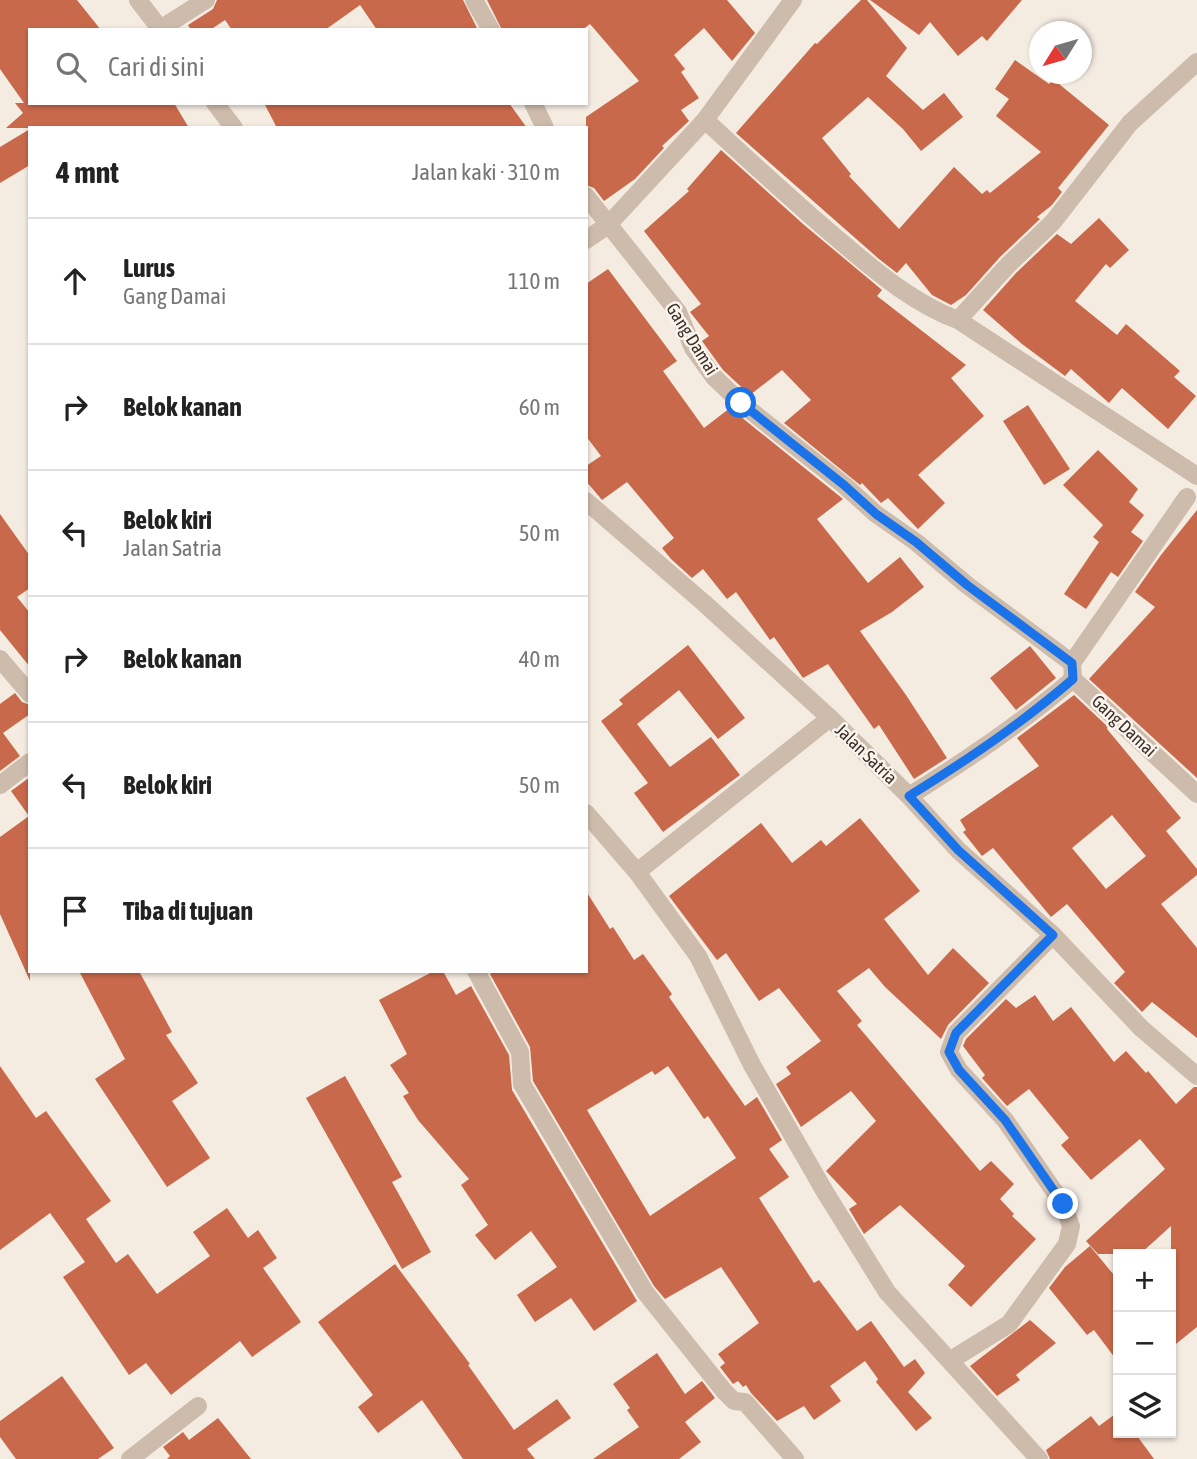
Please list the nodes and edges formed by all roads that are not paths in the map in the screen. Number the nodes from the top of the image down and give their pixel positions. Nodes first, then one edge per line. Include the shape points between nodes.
1 (138, 0) edge
2 (206, 0) edge
3 (474, 0) edge
4 (793, 0) edge
5 (159, 28) edge
6 (162, 28) edge
7 (490, 28) edge
8 (1197, 62) edge
9 (217, 105) edge
10 (534, 105) edge
11 (705, 120) junction
12 (232, 126) edge
13 (544, 126) edge
14 (588, 200) edge
15 (608, 225) junction
16 (588, 239) edge
17 (958, 320) junction
18 (1197, 476) edge
19 (1187, 497) dead end
20 (588, 503) edge
21 (0, 659) edge
22 (1072, 671) junction
23 (28, 692) edge
24 (830, 718) junction
25 (28, 764) edge
26 (0, 785) edge
27 (1197, 794) edge
28 (909, 796) junction
29 (588, 815) edge
30 (637, 872) junction
31 (1053, 935) junction
32 (477, 973) edge
33 (1197, 1076) edge
34 (951, 1360) junction
35 (198, 1406) dead end
36 (130, 1459) edge
37 (795, 1459) edge
38 (1039, 1459) edge

1 - 5 street
2 - 6 street
3 - 7 street
4 - 11 street
8 - 17 street via 1130,123 1052,222
9 - 12 street
10 - 13 street
11 - 15 street
11 - 17 street via 879,274 939,313
14 - 15 street, Gang Damai
15 - 16 street
15 - 22 street, Gang Damai via 678,312 693,348 714,377 741,403
17 - 18 street
19 - 22 street
20 - 24 street, Jalan Satria
21 - 23 street
22 - 27 street, Gang Damai
22 - 28 street via 1048,701 979,753
24 - 28 street, Jalan Satria
24 - 30 street
25 - 26 street
28 - 31 street, Jalan Satria via 958,850
29 - 30 street
30 - 34 street via 698,956 759,1077 887,1292
31 - 33 street, Jalan Satria via 1141,1028
31 - 34 street via 956,1033 949,1052 959,1070 1005,1120 1063,1204 1071,1226 1067,1244 1009,1324
32 - 37 street via 520,1052 522,1084 645,1292 724,1391 734,1401 744,1402
34 - 38 street
35 - 36 street

